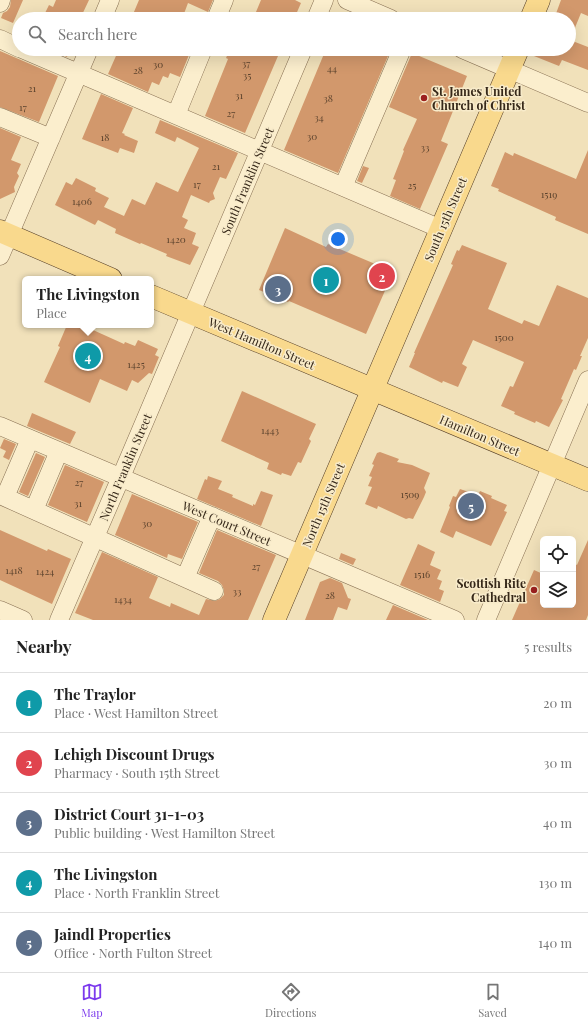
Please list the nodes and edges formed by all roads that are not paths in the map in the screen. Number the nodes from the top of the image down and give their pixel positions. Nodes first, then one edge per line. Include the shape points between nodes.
1 (1, 0) edge
2 (110, 0) edge
3 (224, 0) edge
4 (324, 0) edge
5 (347, 0) edge
6 (539, 0) edge
7 (0, 3) edge
8 (105, 12) edge
9 (219, 12) edge
10 (319, 12) edge
11 (375, 12) edge
12 (534, 12) edge
13 (0, 40) edge
14 (12, 45) edge
15 (38, 56) edge
16 (86, 56) edge
17 (200, 56) edge
18 (300, 56) edge
19 (399, 56) edge
20 (478, 56) edge
21 (515, 56) edge
22 (509, 69) junction
23 (78, 73) junction
24 (588, 103) edge
25 (176, 115) junction
26 (0, 117) edge
27 (51, 138) junction
28 (260, 151) junction
29 (344, 187) junction
30 (441, 229) junction
31 (4, 233) edge
32 (0, 256) edge
33 (104, 276) edge
34 (154, 297) edge
35 (190, 313) junction
36 (588, 380) edge
37 (372, 390) junction
38 (0, 426) edge
39 (30, 439) junction
40 (59, 451) junction
41 (552, 464) junction
42 (121, 477) junction
43 (588, 480) edge
44 (2, 496) edge
45 (34, 510) junction
46 (212, 516) junction
47 (94, 537) junction
48 (302, 555) junction
49 (185, 578) junction
50 (214, 591) dead end
51 (0, 610) edge
52 (23, 620) edge
53 (59, 620) edge
54 (274, 620) edge
55 (455, 620) edge
56 (486, 620) edge

1 - 7 street
2 - 8 street
3 - 9 street
4 - 10 street
5 - 11 street
6 - 12 main road
13 - 14 street
15 - 23 street
16 - 23 street
17 - 25 street
18 - 28 street, South Franklin Street
19 - 29 street
20 - 22 street
21 - 22 main road, South 15th Street
22 - 24 street
22 - 30 main road, South 15th Street
23 - 25 street
23 - 27 street
25 - 28 street
26 - 27 street
27 - 31 street
28 - 29 street
28 - 35 street, South Franklin Street
29 - 30 street
30 - 37 main road, South 15th Street
31 - 32 street
31 - 33 main road
34 - 35 main road, West Hamilton Street
35 - 37 main road, West Hamilton Street
35 - 42 street, North Franklin Street
36 - 41 street
37 - 41 main road, Hamilton Street
37 - 48 main road, North 15th Street
38 - 39 street, West Court Street
39 - 40 street, West Court Street
39 - 44 street
40 - 42 street, West Court Street
40 - 45 street
41 - 43 main road, Hamilton Street
41 - 56 street
42 - 46 street, West Court Street
42 - 47 street, North Franklin Street
44 - 45 street
45 - 47 street
46 - 48 street, West Court Street
46 - 49 street
47 - 49 street
47 - 53 street, North Franklin Street
48 - 54 main road, North 15th Street
48 - 55 street, West Court Street
49 - 50 street
51 - 52 street

